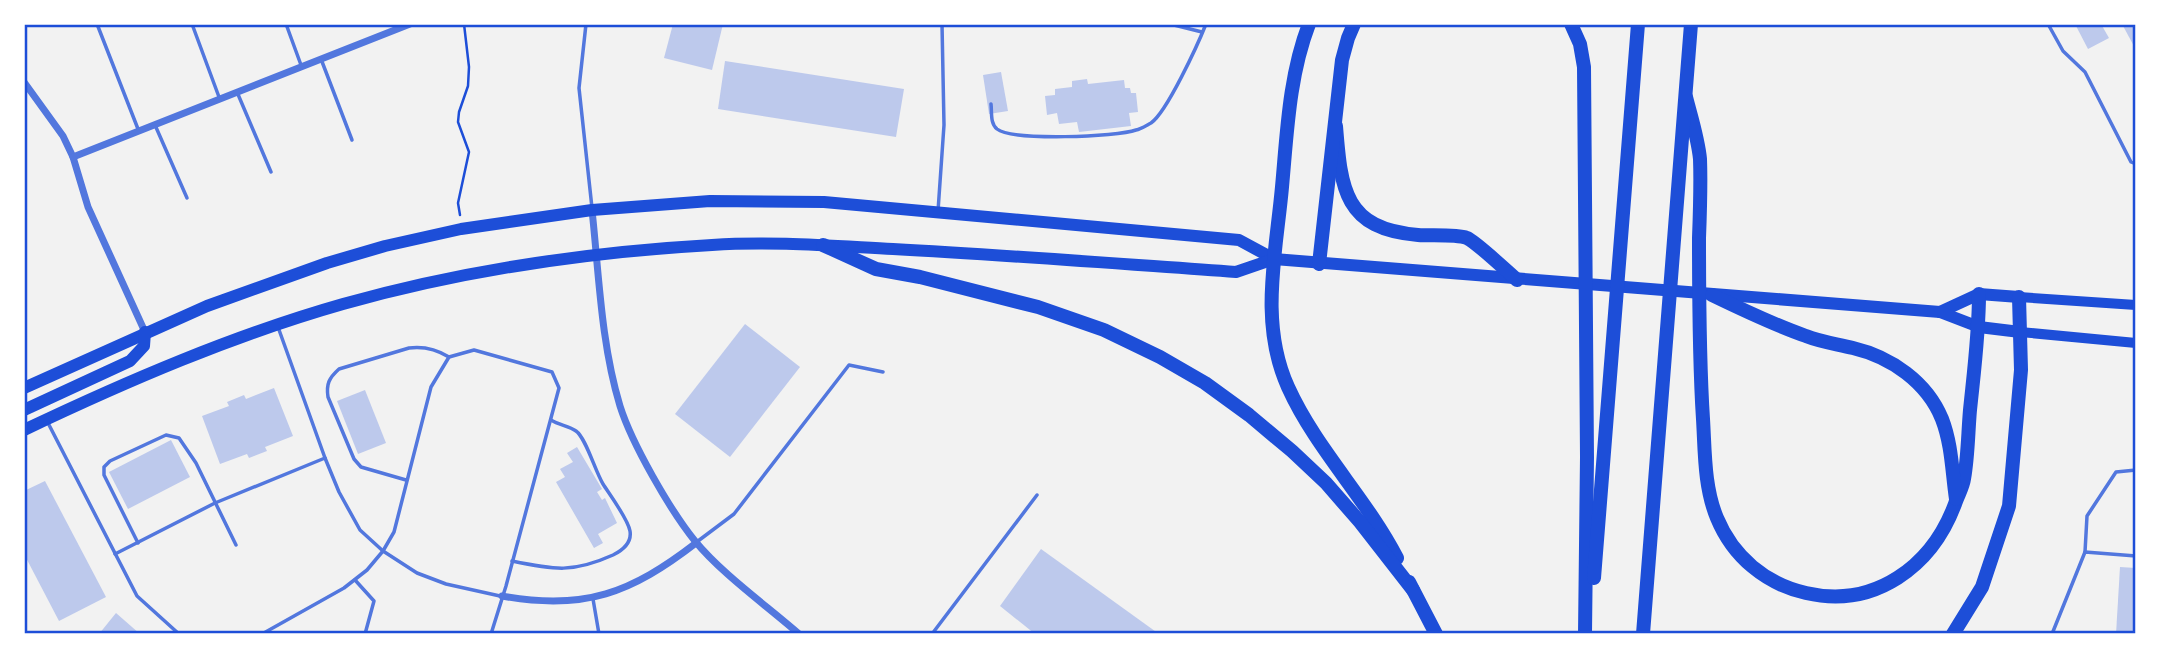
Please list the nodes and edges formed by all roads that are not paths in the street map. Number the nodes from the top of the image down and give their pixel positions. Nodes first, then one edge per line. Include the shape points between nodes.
1 (97, 24) edge
2 (192, 24) edge
3 (286, 24) edge
4 (410, 24) edge
5 (586, 24) edge
6 (942, 24) edge
7 (1170, 24) edge
8 (1206, 24) edge
9 (1308, 24) edge
10 (1354, 24) edge
11 (1571, 24) edge
12 (1638, 24) edge
13 (1691, 24) edge
14 (2048, 24) edge
15 (400, 26) edge
16 (1203, 33) junction
17 (321, 59) junction
18 (302, 67) junction
19 (24, 82) edge
20 (237, 92) junction
21 (1686, 97) junction
22 (220, 99) junction
23 (991, 104) dead end
24 (155, 125) junction
25 (1336, 127) junction
26 (139, 131) junction
27 (352, 140) dead end
28 (73, 158) junction
29 (2136, 164) edge
30 (271, 172) dead end
31 (187, 198) dead end
32 (592, 210) junction
33 (937, 213) junction
34 (823, 245) junction
35 (597, 255) junction
36 (1273, 259) junction
37 (1319, 264) junction
38 (1517, 280) junction
39 (1979, 294) junction
40 (1712, 295) junction
41 (2020, 297) junction
42 (2136, 305) edge
43 (1940, 312) junction
44 (277, 325) junction
45 (1979, 327) junction
46 (145, 332) junction
47 (2020, 332) junction
48 (2136, 343) edge
49 (449, 357) junction
50 (883, 372) dead end
51 (24, 388) edge
52 (24, 410) edge
53 (46, 419) junction
54 (550, 419) junction
55 (24, 430) edge
56 (325, 458) junction
57 (2136, 470) edge
58 (406, 480) junction
59 (1037, 495) dead end
60 (1956, 500) junction
61 (215, 503) junction
62 (138, 542) junction
63 (696, 543) junction
64 (236, 545) dead end
65 (383, 551) junction
66 (2085, 552) junction
67 (116, 554) junction
68 (2136, 556) edge
69 (512, 561) junction
70 (355, 580) junction
71 (1413, 590) junction
72 (502, 596) junction
73 (593, 599) junction
74 (179, 634) edge
75 (262, 634) edge
76 (365, 634) edge
77 (491, 634) edge
78 (599, 634) edge
79 (799, 634) edge
80 (932, 634) edge
81 (1436, 634) edge
82 (1587, 634) edge
83 (1643, 634) edge
84 (1952, 634) edge
85 (2052, 634) edge

1 - 26 lane
2 - 22 lane
3 - 18 lane
4 - 15 street
5 - 32 lane via 579,88
6 - 33 lane via 944,125
7 - 16 lane
8 - 16 lane
9 - 36 highway via 1292,85
10 - 25 highway via 1342,60
11 - 82 highway via 1580,44 1585,77
12 - 82 highway
13 - 21 highway
14 - 29 lane via 2063,51 2085,72
15 - 17 street
16 - 23 lane via 1165,107 1136,131 1055,138 1005,134 995,128
17 - 18 street
17 - 27 lane
18 - 20 street
19 - 28 street via 63,136
20 - 22 street
20 - 30 lane
21 - 60 highway via 1700,157 1699,363 1707,476 1724,533 1744,560 1773,581 1810,594 1848,595 1884,585 1915,566 1940,537
21 - 83 highway
22 - 24 street
24 - 26 street
24 - 31 lane
25 - 37 highway
25 - 38 highway via 1344,190 1371,224 1414,235 1467,239
26 - 28 street
28 - 46 street via 88,207
32 - 33 main road via 737,201 824,202
32 - 35 street
32 - 46 main road via 461,229 385,246 218,302
33 - 36 main road via 1239,240
34 - 35 main road via 715,245
34 - 36 main road via 1236,272
34 - 71 highway via 876,269 1038,307 1104,330 1160,357 1216,391 1292,451 1352,513
35 - 44 main road via 472,273 342,304
35 - 63 street via 608,351 621,407 643,457
36 - 37 main road
36 - 71 highway via 1273,339 1289,389
37 - 38 main road
38 - 40 main road
39 - 41 main road
39 - 43 main road
39 - 45 highway
40 - 43 main road
40 - 60 highway via 1775,325 1875,355 1920,385 1941,417 1948,438
41 - 42 main road
41 - 47 highway
43 - 45 main road
44 - 53 main road
44 - 56 lane
45 - 47 main road
45 - 60 highway via 1964,481
46 - 51 main road
46 - 52 main road via 144,346 130,361
47 - 48 main road
47 - 84 highway via 2021,370 2008,506 1982,587
49 - 54 lane via 474,351 552,372 559,388
49 - 58 lane via 431,387
49 - 58 lane via 437,350 409,348 339,369 326,386 354,459 361,467
50 - 63 lane via 849,365 734,514
53 - 55 main road
53 - 67 lane
54 - 69 lane
54 - 69 lane via 576,431 582,439 596,473 630,529 629,541 622,551 586,567 562,569
56 - 61 lane
56 - 65 lane via 360,530
57 - 66 lane via 2116,472 2087,516
58 - 65 lane via 394,532
59 - 80 lane
61 - 62 lane
61 - 62 lane via 196,463 173,435 110,461 104,475
61 - 64 lane
62 - 67 lane
63 - 73 street via 660,571
63 - 79 street
65 - 70 lane
65 - 72 lane via 417,573 446,584
66 - 68 lane
66 - 85 lane
67 - 74 lane via 137,596
69 - 72 lane
70 - 75 lane
70 - 76 lane via 374,601
71 - 81 highway
72 - 73 street via 552,602
72 - 77 lane
73 - 78 lane

